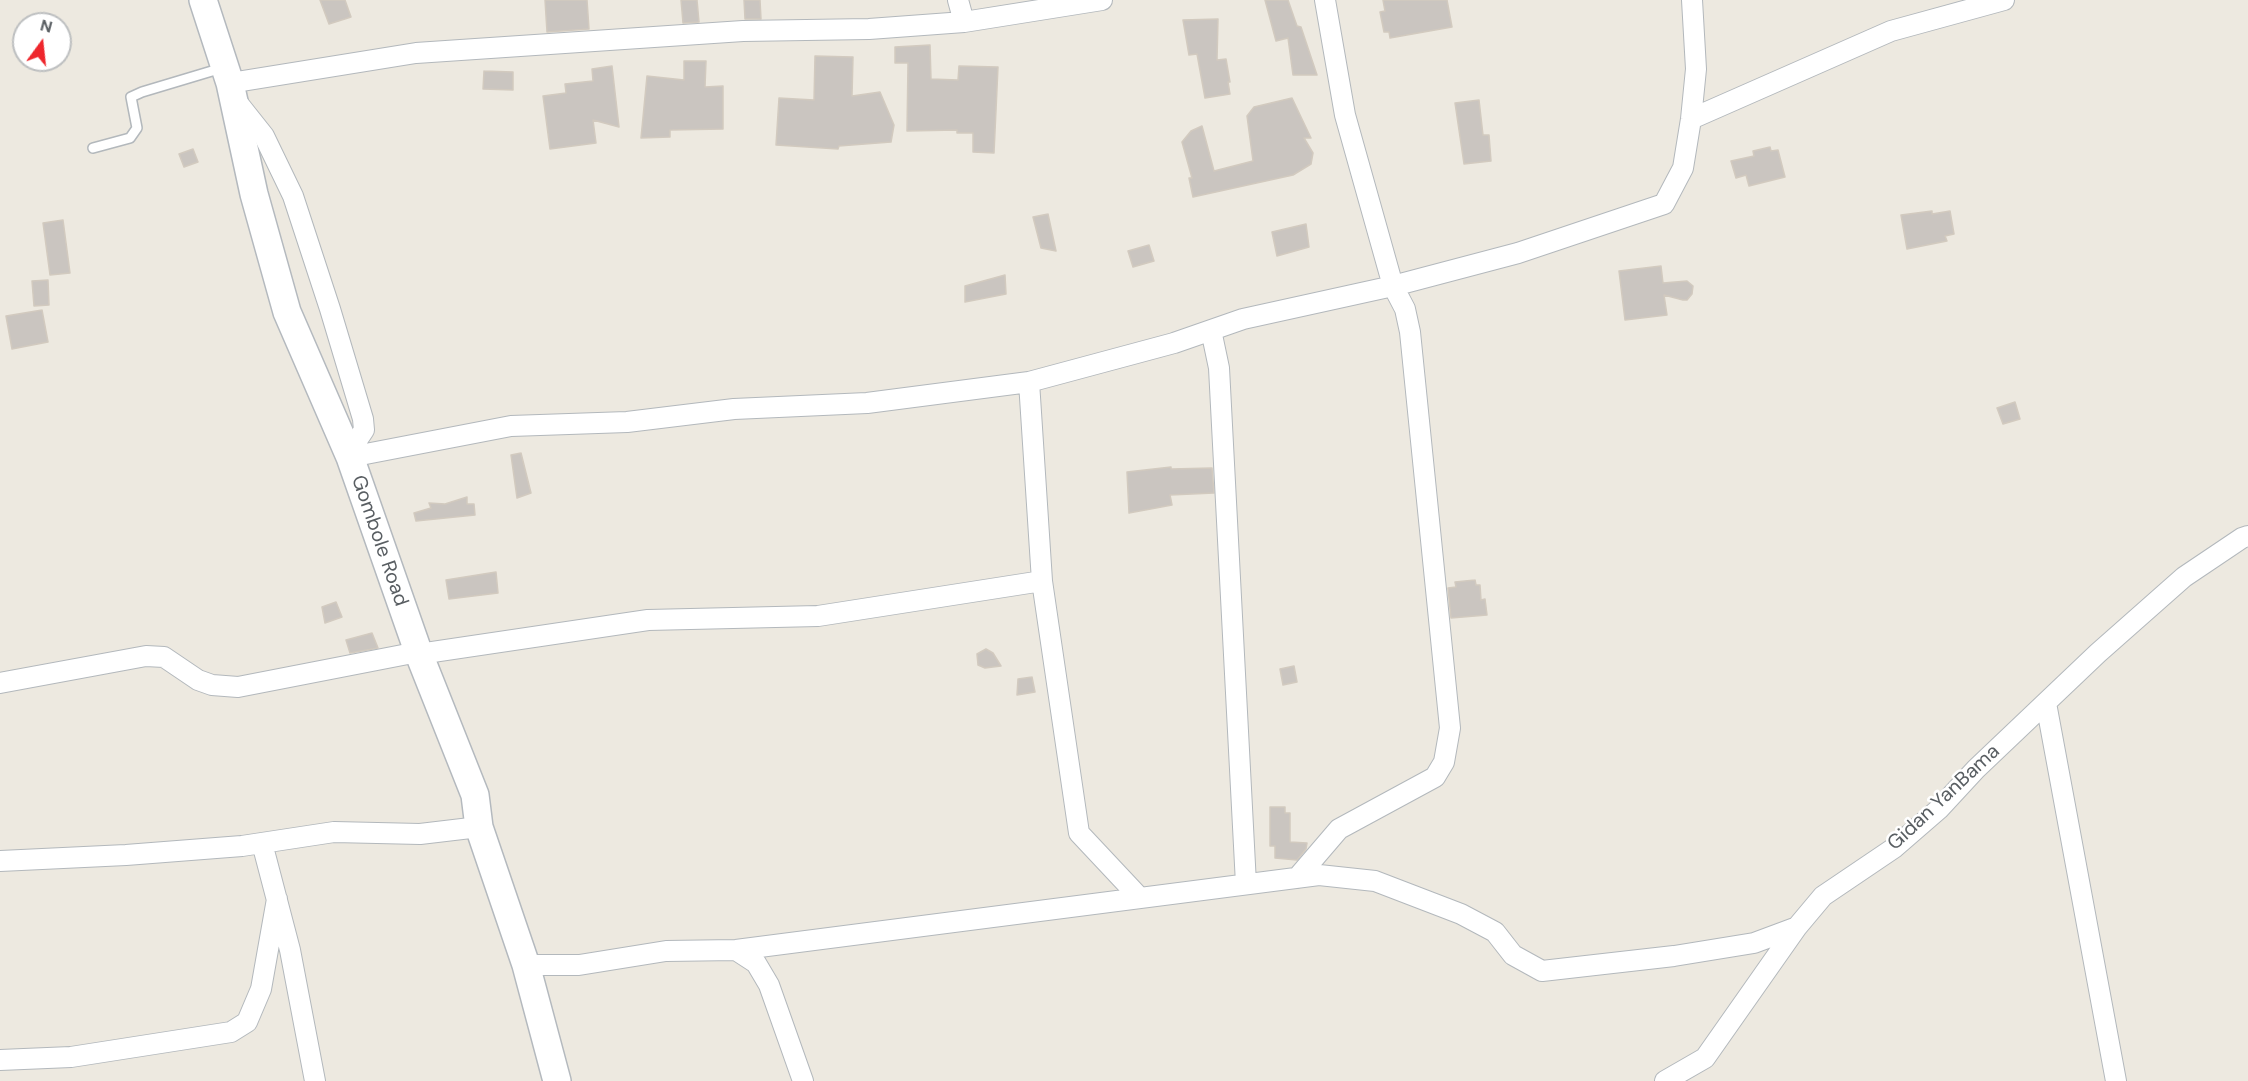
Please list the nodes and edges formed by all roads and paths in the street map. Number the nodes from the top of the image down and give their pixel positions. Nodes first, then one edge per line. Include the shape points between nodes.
1 (203, 0) edge
2 (958, 0) edge
3 (1102, 0) edge
4 (1325, 0) edge
5 (1692, 0) edge
6 (2004, 0) edge
7 (964, 22) junction
8 (229, 82) junction
9 (1691, 119) junction
10 (93, 148) dead end
11 (1392, 286) junction
12 (1211, 330) junction
13 (1029, 382) junction
14 (349, 455) junction
15 (2248, 536) edge
16 (1042, 581) junction
17 (418, 653) junction
18 (0, 683) edge
19 (2046, 703) junction
20 (479, 827) junction
21 (262, 843) junction
22 (0, 861) edge
23 (1297, 878) junction
24 (1246, 885) junction
25 (1140, 898) junction
26 (277, 899) junction
27 (1797, 927) junction
28 (736, 950) junction
29 (526, 965) junction
30 (0, 1060) edge
31 (315, 1081) edge
32 (557, 1081) edge
33 (803, 1081) edge
34 (1665, 1081) edge
35 (2116, 1081) edge

1 - 8 street, Gombole Road
2 - 7 street
3 - 7 street
4 - 11 street via 1345,115
5 - 9 street via 1696,69
6 - 9 street via 1891,31
7 - 8 street via 869,29 743,31 416,53
8 - 10 lane via 142,92 131,97 137,128 130,138
8 - 14 street, Gombole Road via 254,194 287,312
8 - 14 street via 264,136 293,196 308,241 363,418 364,429
9 - 11 street via 1683,168 1665,204 1518,253
11 - 12 street via 1243,319
11 - 23 street via 1405,309 1410,332 1450,728 1444,762 1435,777 1339,829
12 - 13 street
12 - 24 street via 1219,368
13 - 14 street via 867,403 734,409 627,422 511,426
13 - 16 street
14 - 17 street, Gombole Road
15 - 19 street, Gidan YanBama via 2184,577
16 - 17 street via 818,616 648,620
16 - 25 street via 1079,832
17 - 18 street via 238,687 212,685 164,657 146,656
17 - 20 street, Gombole Road via 475,795
19 - 27 street, Gidan YanBama via 1939,808 1894,848 1823,896
19 - 35 street
20 - 21 street via 420,834 334,832
20 - 29 street, Gombole Road
21 - 22 street
21 - 26 street
23 - 24 street
23 - 27 street via 1319,875 1375,881 1496,932 1513,955 1542,971 1754,943
24 - 25 street
25 - 28 street
26 - 30 street via 261,988 247,1022 231,1032 71,1057
26 - 31 street
27 - 34 street, Gidan YanBama via 1705,1058
28 - 29 street via 666,951 579,965
28 - 33 street via 756,963 769,985
29 - 32 street, Gombole Road

